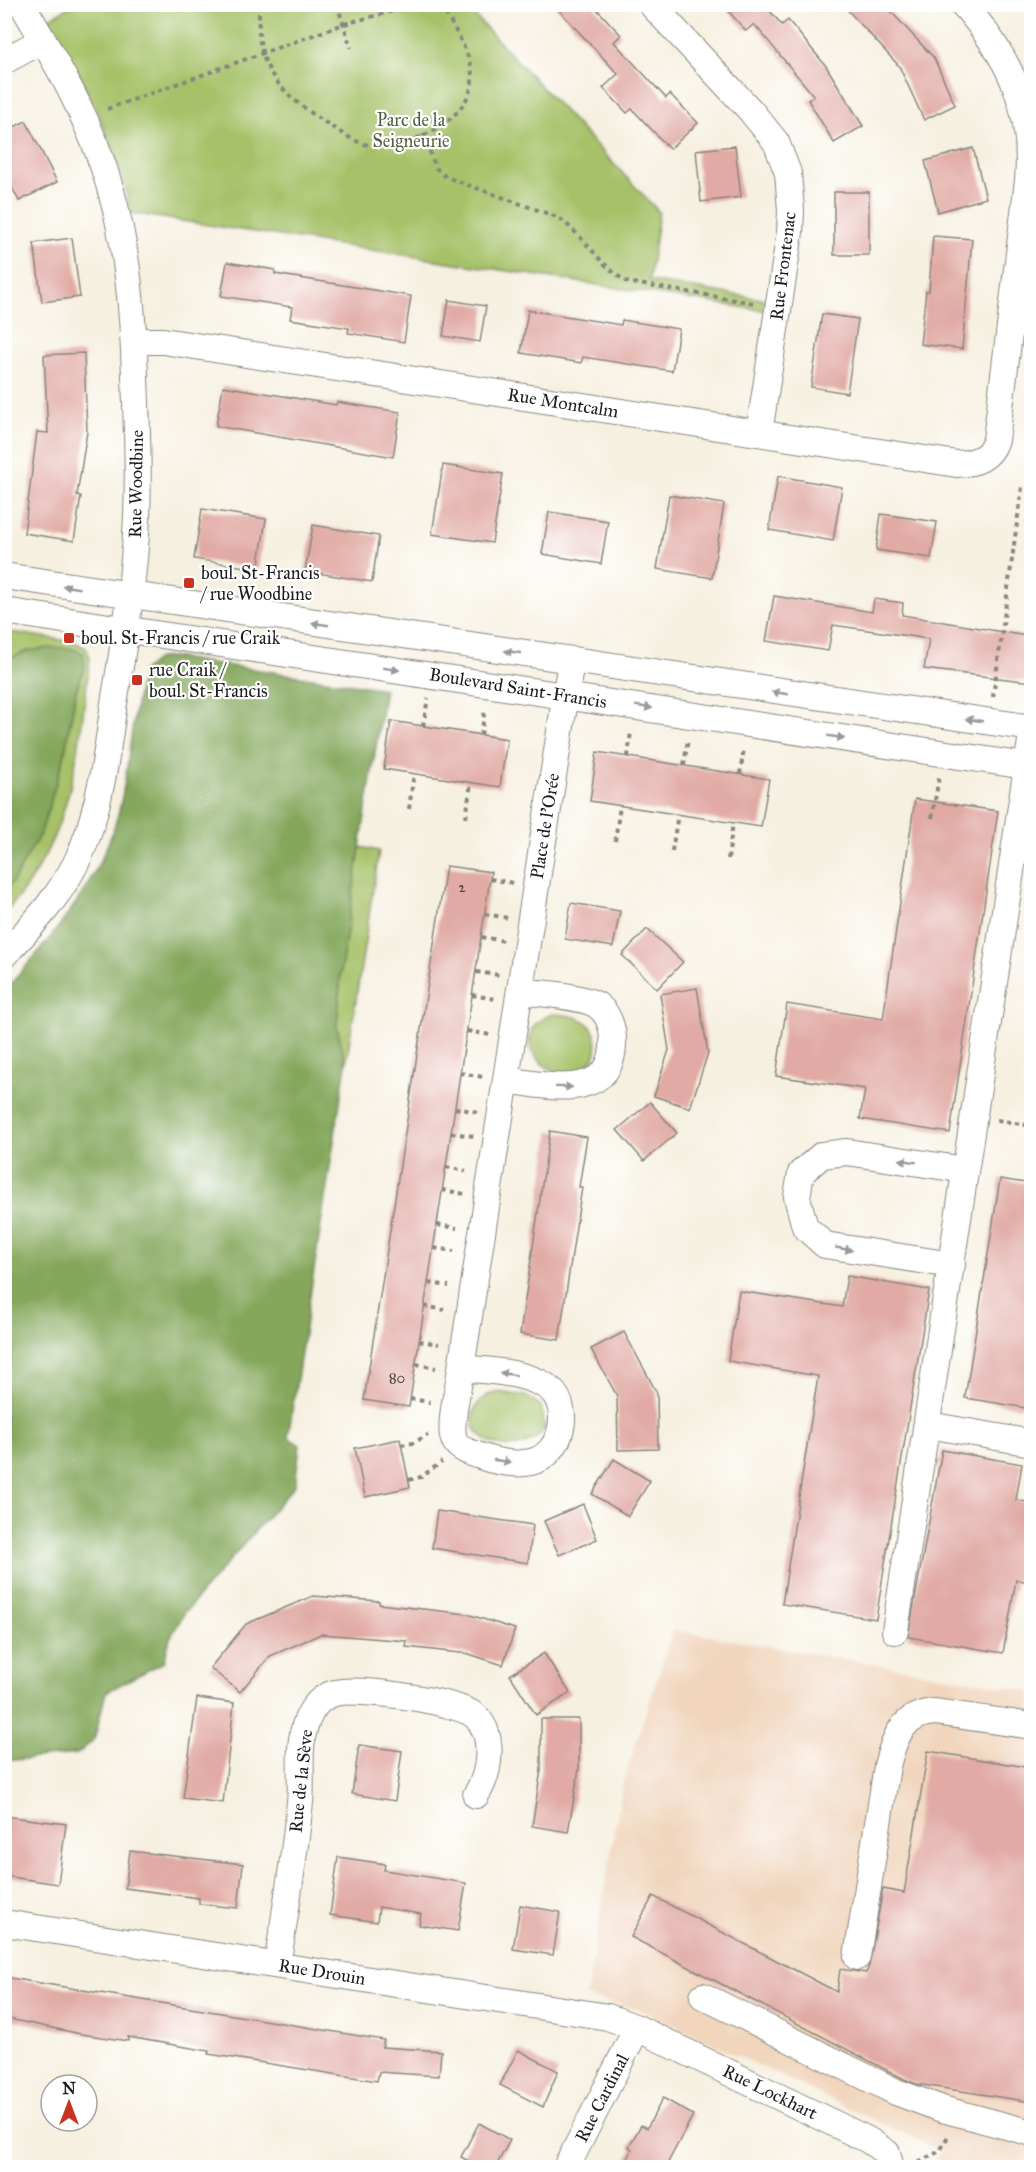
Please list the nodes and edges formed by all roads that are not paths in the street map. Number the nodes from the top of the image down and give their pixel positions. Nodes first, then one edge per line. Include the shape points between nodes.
1 (22, 4) edge
2 (651, 4) edge
3 (963, 4) edge
4 (43, 40) junction
5 (4, 61) edge
6 (134, 341) junction
7 (759, 433) junction
8 (4, 576) edge
9 (129, 596) junction
10 (4, 611) edge
11 (125, 630) junction
12 (571, 661) junction
13 (565, 695) junction
14 (1032, 728) edge
15 (1032, 734) edge
16 (1029, 766) edge
17 (4, 955) edge
18 (507, 989) junction
19 (496, 1079) junction
20 (965, 1170) junction
21 (952, 1265) junction
22 (452, 1368) junction
23 (928, 1425) junction
24 (1032, 1443) edge
25 (895, 1631) dead end
26 (1032, 1726) edge
27 (476, 1795) dead end
28 (4, 1923) edge
29 (856, 1957) dead end
30 (277, 1965) junction
31 (704, 1996) dead end
32 (638, 2028) junction
33 (1032, 2133) edge
34 (566, 2168) edge
35 (891, 2168) edge

1 - 4 street, Rue Woodbine
2 - 7 street, Rue Frontenac via 765,127 788,172 791,210
3 - 7 street, Rue Montcalm via 988,36 1012,79 1027,117 1029,138 1028,180 996,440 989,453 969,464 957,464
4 - 5 street
4 - 6 street, Rue Woodbine via 81,108 111,192 128,279
6 - 7 street, Rue Montcalm via 162,341
6 - 9 street, Rue Woodbine via 136,533
9 -> 8 street, Boulevard Saint-Francis
9 - 11 street, Rue Woodbine
12 -> 9 street, Boulevard Saint-Francis
10 - 11 street, Boulevard Saint-Francis
11 -> 13 street, Boulevard Saint-Francis
11 - 17 street, Rue Woodbine via 102,783 90,828 71,873
12 - 13 street, Place de l'Orée
14 -> 12 street, Boulevard Saint-Francis
13 -> 16 street, Boulevard Saint-Francis
13 - 18 street, Place de l'Orée
15 - 16 street
16 - 20 street
18 - 19 street, Place de l'Orée
19 -> 18 street via 566,1088 586,1085 608,1066 613,1047 610,1023 594,1004
19 - 22 street, Place de l'Orée
20 - 21 street
20 -> 21 street via 848,1152 822,1155 801,1173 797,1197 805,1227 825,1245
21 - 23 street
22 -> 22 street, Place de l'Orée via 453,1430 455,1442 461,1448 491,1460 531,1462 549,1452 563,1419 559,1400 543,1385 520,1376
23 - 24 street
23 - 25 street
26 - 29 street via 934,1712 921,1713 902,1726 887,1766
27 - 30 street, Rue de la Sève via 484,1778 488,1748 483,1726 475,1715 451,1705 372,1692 333,1693 320,1701 310,1712 302,1744 300,1799
28 - 30 street, Rue Drouin
30 - 32 street, Rue Drouin via 592,2014
31 - 33 street via 896,2092
32 - 34 street, Rue Cardinal
32 - 35 street, Rue Lockhart via 868,2140 887,2153

